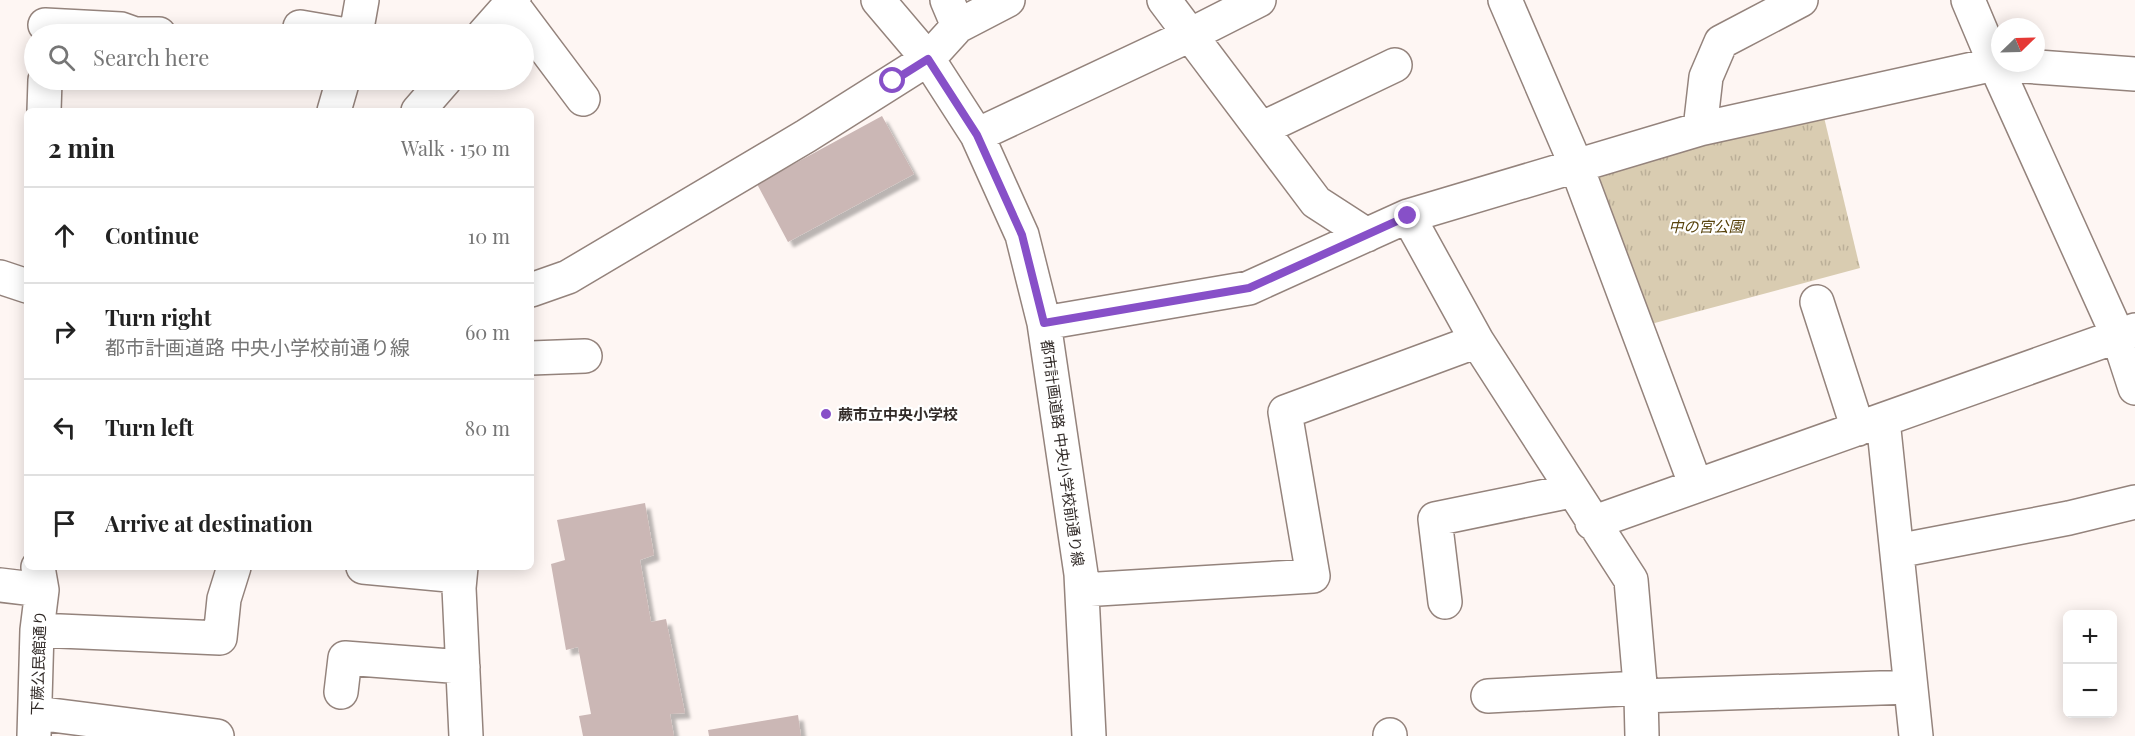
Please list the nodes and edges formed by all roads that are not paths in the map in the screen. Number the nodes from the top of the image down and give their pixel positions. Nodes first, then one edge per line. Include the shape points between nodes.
1 (362, 0) edge
2 (878, 0) edge
3 (1008, 0) edge
4 (1164, 0) edge
5 (1259, 0) edge
6 (1505, 0) edge
7 (1801, 0) edge
8 (1968, 0) edge
9 (512, 2) edge
10 (953, 13) edge
11 (45, 20) edge
12 (75, 24) edge
13 (358, 24) edge
14 (493, 24) edge
15 (528, 24) edge
16 (534, 32) edge
17 (1190, 35) junction
18 (1991, 55) edge
19 (928, 59) junction
20 (1395, 64) dead end
21 (1991, 65) edge
22 (2045, 68) edge
23 (1999, 72) edge
24 (2135, 74) edge
25 (340, 90) edge
26 (437, 90) edge
27 (583, 99) dead end
28 (335, 108) edge
29 (421, 108) edge
30 (1260, 129) junction
31 (1700, 129) junction
32 (977, 135) junction
33 (1576, 165) junction
34 (1408, 216) junction
35 (1367, 235) junction
36 (0, 277) edge
37 (24, 285) edge
38 (534, 289) edge
39 (1817, 302) dead end
40 (1044, 323) junction
41 (2127, 333) edge
42 (1477, 341) junction
43 (585, 356) dead end
44 (534, 358) edge
45 (2135, 388) edge
46 (1870, 425) junction
47 (1696, 486) junction
48 (1572, 491) junction
49 (2135, 502) edge
50 (1592, 523) junction
51 (1897, 551) junction
52 (233, 570) edge
53 (421, 570) edge
54 (460, 572) edge
55 (46, 575) edge
56 (0, 585) edge
57 (1082, 590) junction
58 (1445, 602) dead end
59 (37, 630) junction
60 (463, 667) junction
61 (1910, 687) junction
62 (341, 692) dead end
63 (1641, 692) junction
64 (1488, 696) dead end
65 (35, 724) edge
66 (217, 736) edge
67 (466, 736) edge
68 (1089, 736) edge
69 (1642, 736) edge
70 (1916, 736) edge

1 - 13 street
2 - 19 street, 都市計画道路 中央小学校前通り線
3 - 10 street
4 - 17 street
5 - 17 street
6 - 33 street
7 - 31 street via 1721,42 1706,77
8 - 18 street
9 - 14 street
9 - 15 street
10 - 19 street
11 - 12 street
16 - 27 street
17 - 30 street
17 - 32 street
19 - 32 street, 都市計画道路 中央小学校前通り線
19 - 38 street via 568,277
20 - 30 street
21 - 31 street
22 - 24 street
23 - 41 street
25 - 28 street
26 - 29 street
30 - 35 street via 1316,202
31 - 33 street
32 - 40 street, 都市計画道路 中央小学校前通り線 via 1022,235
33 - 34 street
33 - 47 street
34 - 35 street
34 - 42 street
35 - 40 street via 1249,288
36 - 37 street
39 - 46 street
40 - 57 street, 都市計画道路 中央小学校前通り線
41 - 45 street
41 - 46 street
42 - 48 street
42 - 57 street via 1285,412 1313,576
43 - 44 street
46 - 47 street
46 - 51 street
47 - 50 street
48 - 50 street
48 - 58 street via 1435,519
49 - 51 street
50 - 63 street via 1630,580
51 - 61 street
52 - 59 street via 224,599 220,638
53 - 54 street
54 - 60 street
55 - 56 street
55 - 59 street, 下蕨公民館通り
57 - 68 street, 都市計画道路 中央小学校前通り線
59 - 65 street, 下蕨公民館通り
60 - 62 street via 345,658
60 - 67 street
61 - 63 street
61 - 70 street
63 - 64 street
63 - 69 street
65 - 66 street

